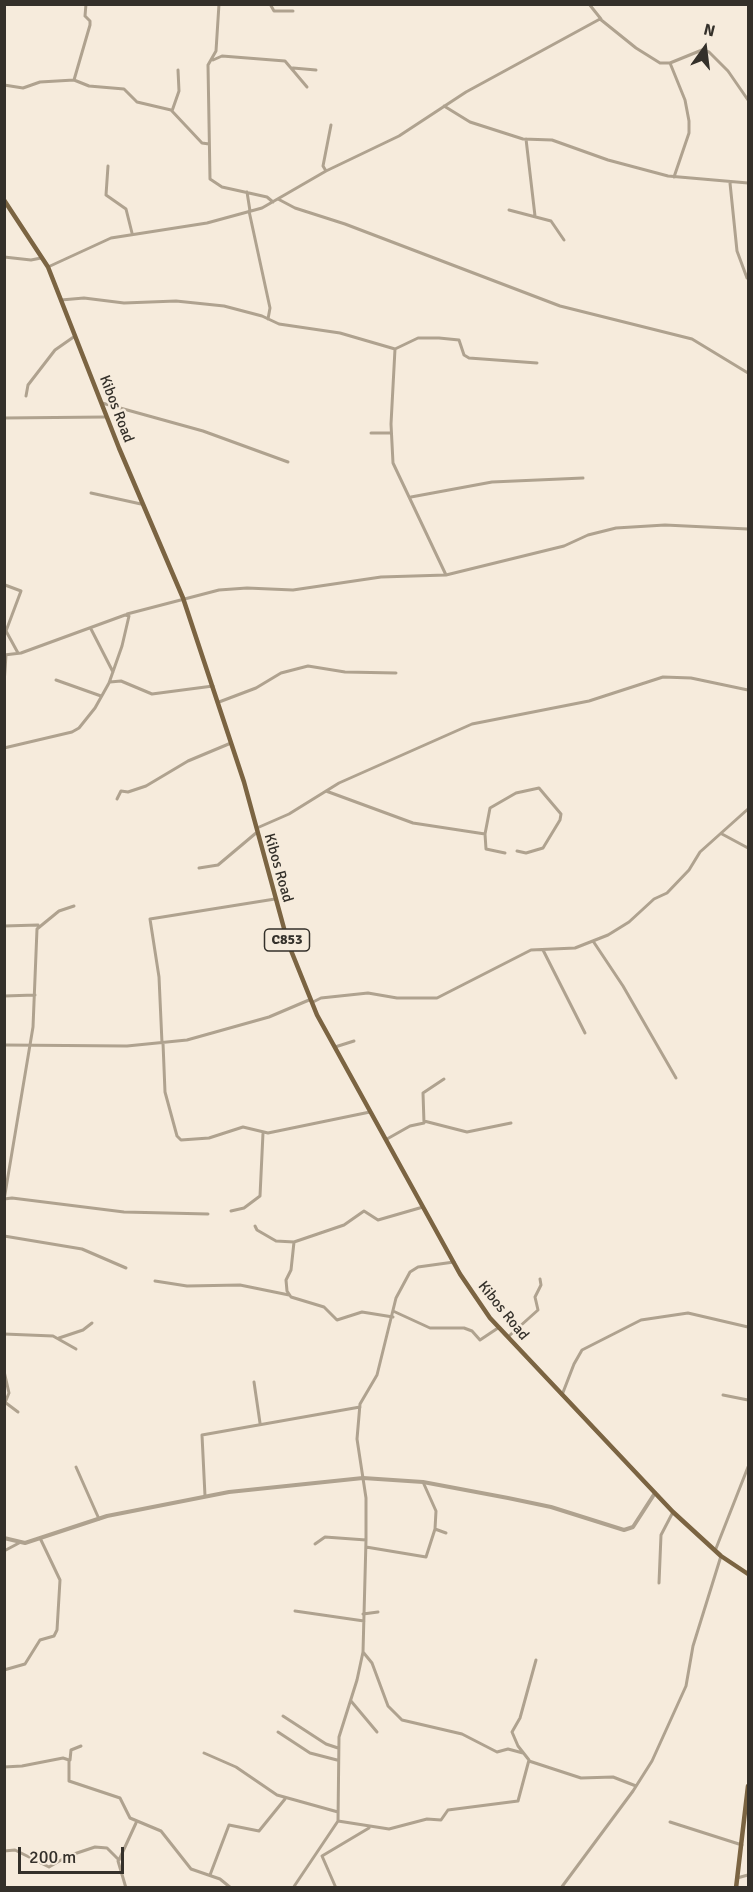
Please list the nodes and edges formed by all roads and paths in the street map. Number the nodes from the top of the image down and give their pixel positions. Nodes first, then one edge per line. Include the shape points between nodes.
1 (86, 4) edge
2 (219, 4) edge
3 (270, 4) edge
4 (589, 4) edge
5 (293, 11) dead end
6 (601, 19) junction
7 (211, 61) junction
8 (670, 63) junction
9 (293, 68) junction
10 (178, 70) dead end
11 (316, 70) dead end
12 (74, 80) junction
13 (4, 86) edge
14 (307, 87) dead end
15 (748, 100) edge
16 (444, 106) junction
17 (172, 111) junction
18 (331, 125) dead end
19 (526, 139) junction
20 (210, 144) junction
21 (108, 166) dead end
22 (326, 171) junction
23 (674, 177) junction
24 (730, 182) junction
25 (748, 183) edge
26 (247, 192) junction
27 (278, 199) junction
28 (4, 200) edge
29 (273, 202) junction
30 (509, 210) dead end
31 (249, 211) junction
32 (535, 216) junction
33 (132, 234) junction
34 (564, 240) dead end
35 (4, 257) edge
36 (42, 258) junction
37 (48, 267) junction
38 (747, 278) dead end
39 (62, 300) junction
40 (268, 319) junction
41 (75, 336) junction
42 (395, 349) junction
43 (537, 363) dead end
44 (748, 374) edge
45 (26, 396) dead end
46 (101, 402) junction
47 (106, 417) junction
48 (4, 418) edge
49 (370, 433) dead end
50 (391, 433) junction
51 (288, 462) dead end
52 (583, 478) dead end
53 (91, 494) dead end
54 (411, 497) junction
55 (141, 504) junction
56 (748, 528) edge
57 (446, 575) junction
58 (5, 585) edge
59 (183, 598) junction
60 (127, 614) junction
61 (91, 629) junction
62 (18, 653) junction
63 (5, 655) edge
64 (113, 672) junction
65 (396, 673) dead end
66 (56, 680) dead end
67 (109, 683) junction
68 (4, 684) edge
69 (213, 686) junction
70 (748, 690) edge
71 (101, 696) junction
72 (219, 702) junction
73 (231, 743) junction
74 (4, 748) edge
75 (326, 791) junction
76 (117, 799) dead end
77 (748, 809) edge
78 (255, 831) junction
79 (485, 834) junction
80 (722, 834) junction
81 (748, 848) edge
82 (517, 851) dead end
83 (505, 853) dead end
84 (199, 868) dead end
85 (275, 899) junction
86 (74, 906) dead end
87 (38, 925) junction
88 (4, 926) edge
89 (594, 941) junction
90 (543, 950) junction
91 (35, 994) junction
92 (4, 996) edge
93 (310, 1002) junction
94 (585, 1033) dead end
95 (354, 1041) dead end
96 (162, 1043) junction
97 (4, 1045) edge
98 (28, 1046) junction
99 (335, 1047) junction
100 (676, 1078) dead end
101 (444, 1079) dead end
102 (371, 1112) junction
103 (424, 1121) junction
104 (511, 1123) dead end
105 (263, 1133) junction
106 (387, 1139) junction
107 (5, 1200) edge
108 (424, 1206) junction
109 (231, 1210) dead end
110 (208, 1214) dead end
111 (255, 1226) dead end
112 (4, 1236) edge
113 (294, 1242) junction
114 (454, 1262) junction
115 (126, 1268) dead end
116 (540, 1279) dead end
117 (155, 1281) dead end
118 (289, 1295) junction
119 (393, 1311) junction
120 (393, 1317) junction
121 (92, 1323) dead end
122 (748, 1327) edge
123 (498, 1328) junction
124 (4, 1334) edge
125 (59, 1338) junction
126 (507, 1338) junction
127 (76, 1349) dead end
128 (4, 1371) edge
129 (254, 1382) dead end
130 (723, 1395) dead end
131 (562, 1396) junction
132 (748, 1400) edge
133 (5, 1404) edge
134 (360, 1407) junction
135 (18, 1412) dead end
136 (260, 1423) junction
137 (76, 1467) dead end
138 (748, 1467) edge
139 (363, 1478) junction
140 (423, 1482) junction
141 (655, 1493) junction
142 (205, 1497) junction
143 (673, 1512) junction
144 (99, 1519) junction
145 (435, 1529) junction
146 (446, 1533) dead end
147 (4, 1538) edge
148 (40, 1538) junction
149 (366, 1540) junction
150 (19, 1543) junction
151 (315, 1544) dead end
152 (366, 1547) junction
153 (4, 1551) edge
154 (715, 1551) junction
155 (721, 1556) junction
156 (748, 1574) edge
157 (658, 1583) dead end
158 (295, 1611) dead end
159 (378, 1612) dead end
160 (363, 1614) junction
161 (364, 1621) junction
162 (363, 1652) junction
163 (536, 1660) dead end
164 (4, 1670) edge
165 (351, 1701) junction
166 (283, 1716) dead end
167 (278, 1732) dead end
168 (377, 1732) dead end
169 (81, 1746) dead end
170 (338, 1748) junction
171 (204, 1753) dead end
172 (523, 1754) junction
173 (338, 1760) junction
174 (70, 1761) junction
175 (529, 1761) junction
176 (4, 1767) edge
177 (636, 1786) junction
178 (748, 1786) edge
179 (285, 1798) junction
180 (338, 1812) junction
181 (338, 1821) junction
182 (136, 1822) junction
183 (670, 1822) dead end
184 (371, 1827) junction
185 (742, 1845) junction
186 (4, 1851) edge
187 (319, 1851) junction
188 (322, 1856) junction
189 (118, 1860) junction
190 (210, 1875) junction
191 (748, 1875) edge
192 (737, 1878) junction
193 (126, 1887) edge
194 (231, 1887) edge
195 (293, 1887) edge
196 (336, 1887) edge
197 (561, 1887) edge
198 (736, 1887) edge

1 - 12 street via 85,16 90,26
2 - 7 street via 217,47
3 - 5 street via 274,11
4 - 6 street
6 - 8 street via 650,58
6 - 16 street
7 - 9 street via 222,56 285,61
7 - 20 street
8 - 15 street via 709,51
8 - 23 street via 689,121 689,133
9 - 11 street
9 - 14 street
10 - 17 street via 179,91
12 - 13 street via 40,82 23,88
12 - 17 street via 89,86 124,89 137,102
16 - 19 street via 470,123
16 - 22 street via 399,136
17 - 20 street via 202,143
18 - 22 street via 322,166
19 - 23 street via 552,140
19 - 32 street
20 - 26 street via 210,179 222,187
21 - 33 street via 106,195 126,209
22 - 27 street
23 - 24 street
24 - 25 street
24 - 38 street via 737,251
26 - 29 street
26 - 31 street
27 - 29 street
27 - 44 street via 560,306 692,339
28 - 36 main road, Kibos Road / C853
29 - 31 street
30 - 32 street
31 - 33 street via 207,223
31 - 40 street via 270,308
32 - 34 street via 554,224
33 - 37 street via 101,242
35 - 36 street
36 - 37 main road, Kibos Road / C853
37 - 39 main road, Kibos Road / C853
39 - 40 street via 184,302 224,306
39 - 41 main road, Kibos Road / C853
40 - 42 street via 350,335
41 - 45 street via 55,350 28,385
41 - 46 main road, Kibos Road / C853
42 - 43 street via 418,338 439,338 459,340 469,358
42 - 50 street
46 - 47 main road, Kibos Road / C853
46 - 51 street via 203,431
47 - 48 street
47 - 55 main road, Kibos Road / C853
49 - 50 street
50 - 54 street via 394,466
52 - 54 street via 492,482
53 - 55 street
54 - 57 street
55 - 59 main road, Kibos Road / C853
56 - 57 street via 665,525 605,530 564,546
57 - 59 street via 381,577 301,589 233,588
58 - 62 street via 21,591 6,631
59 - 60 street
59 - 69 main road, Kibos Road / C853
60 - 61 street
60 - 64 street via 127,628
61 - 62 street
61 - 64 street
62 - 63 street
63 - 68 street
64 - 67 street
65 - 72 street via 345,672 308,666 281,673
66 - 71 street
67 - 69 street via 120,681 152,694
67 - 71 street
69 - 72 main road, Kibos Road / C853
70 - 75 street via 691,678 653,679 589,701 464,727
71 - 74 street via 75,730
72 - 73 main road, Kibos Road / C853
73 - 76 street via 188,761 146,786 121,791
73 - 78 main road, Kibos Road / C853
75 - 78 street
75 - 79 street via 413,823
77 - 80 street
78 - 84 street via 218,865
78 - 85 main road, Kibos Road / C853
79 - 82 street via 490,808 516,793 538,788 561,814 560,820 543,848 526,853
79 - 83 street via 486,849
80 - 81 street
80 - 89 street via 700,852 689,870 664,895 614,932
85 - 93 main road, Kibos Road / C853
85 - 96 street via 150,919 159,976
86 - 87 street
87 - 88 street
87 - 91 street
89 - 90 street via 574,948
89 - 100 street
90 - 93 street via 520,954 436,998 368,993
90 - 94 street
91 - 92 street
91 - 98 street
93 - 96 street via 214,1034
93 - 99 main road, Kibos Road / C853
95 - 99 street
96 - 98 street
96 - 105 street via 164,1086 179,1138 207,1138 243,1127
97 - 98 street
98 - 107 street
99 - 102 main road, Kibos Road / C853
101 - 103 street via 423,1093
102 - 105 street
102 - 106 main road, Kibos Road / C853
103 - 104 street via 467,1132
103 - 106 street
105 - 109 street via 260,1196 244,1208
106 - 108 main road, Kibos Road / C853
107 - 110 street via 124,1212
108 - 113 street via 378,1220 364,1211 344,1225
108 - 114 main road, Kibos Road / C853
111 - 113 street via 276,1241
112 - 115 street via 82,1249
113 - 118 street via 286,1280
114 - 119 street via 414,1269 398,1293
114 - 123 main road, Kibos Road / C853
116 - 126 street via 535,1297 538,1310
117 - 118 street via 187,1286 240,1285
118 - 120 street via 326,1308 337,1320 362,1312
119 - 120 street
119 - 123 street via 430,1328 472,1330 480,1340
120 - 134 street via 377,1376
121 - 125 street
122 - 131 street via 685,1313 641,1320 582,1350
123 - 126 main road, Kibos Road / C853
124 - 125 street
125 - 127 street
126 - 131 main road, Kibos Road / C853
128 - 133 street via 9,1390
129 - 136 street
130 - 132 street
131 - 141 main road, Kibos Road / C853
133 - 135 street
134 - 136 street
134 - 139 street via 357,1439
136 - 142 street via 201,1436
137 - 144 street
138 - 154 street
139 - 140 street
139 - 142 street
139 - 149 street
140 - 141 street via 551,1507 624,1530 633,1527
140 - 145 street via 436,1512
141 - 143 main road, Kibos Road / C853
142 - 144 street
143 - 154 main road, Kibos Road / C853
143 - 157 street via 661,1535
144 - 148 street
145 - 146 street
145 - 152 street via 426,1557
147 - 150 street
148 - 150 street
148 - 164 street via 60,1580 56,1634 39,1640 25,1664
149 - 151 street via 325,1537
149 - 152 street
150 - 153 street
152 - 160 street
154 - 155 main road, Kibos Road / C853
155 - 156 main road, Kibos Road / C853
155 - 177 street via 693,1646 685,1689 652,1761
158 - 161 street
159 - 160 street
160 - 161 street
161 - 162 street
162 - 165 street
162 - 172 street via 372,1664 388,1706 402,1720 462,1734 497,1752 508,1749
163 - 172 street via 520,1718 512,1732
165 - 168 street
165 - 170 street via 340,1728
166 - 170 street
167 - 173 street via 310,1753
169 - 174 street via 71,1750
170 - 173 street
171 - 179 street via 236,1767
172 - 175 street
173 - 180 street
174 - 176 street via 63,1758
174 - 182 street via 69,1781 120,1798 127,1814
175 - 177 street via 581,1778 612,1777
175 - 184 street via 518,1801 448,1810 441,1820 427,1819 400,1828
177 - 197 street
178 - 185 main road
179 - 180 street
179 - 190 street via 259,1831 229,1825
180 - 181 street
181 - 184 street
181 - 187 street
182 - 189 street
182 - 190 street via 161,1831 190,1869
183 - 185 street
184 - 188 street
185 - 192 main road
186 - 189 street via 15,1850 49,1867 95,1847 107,1848
187 - 188 street
187 - 195 street
188 - 196 street
189 - 193 street
190 - 194 street
191 - 192 street
192 - 198 main road

